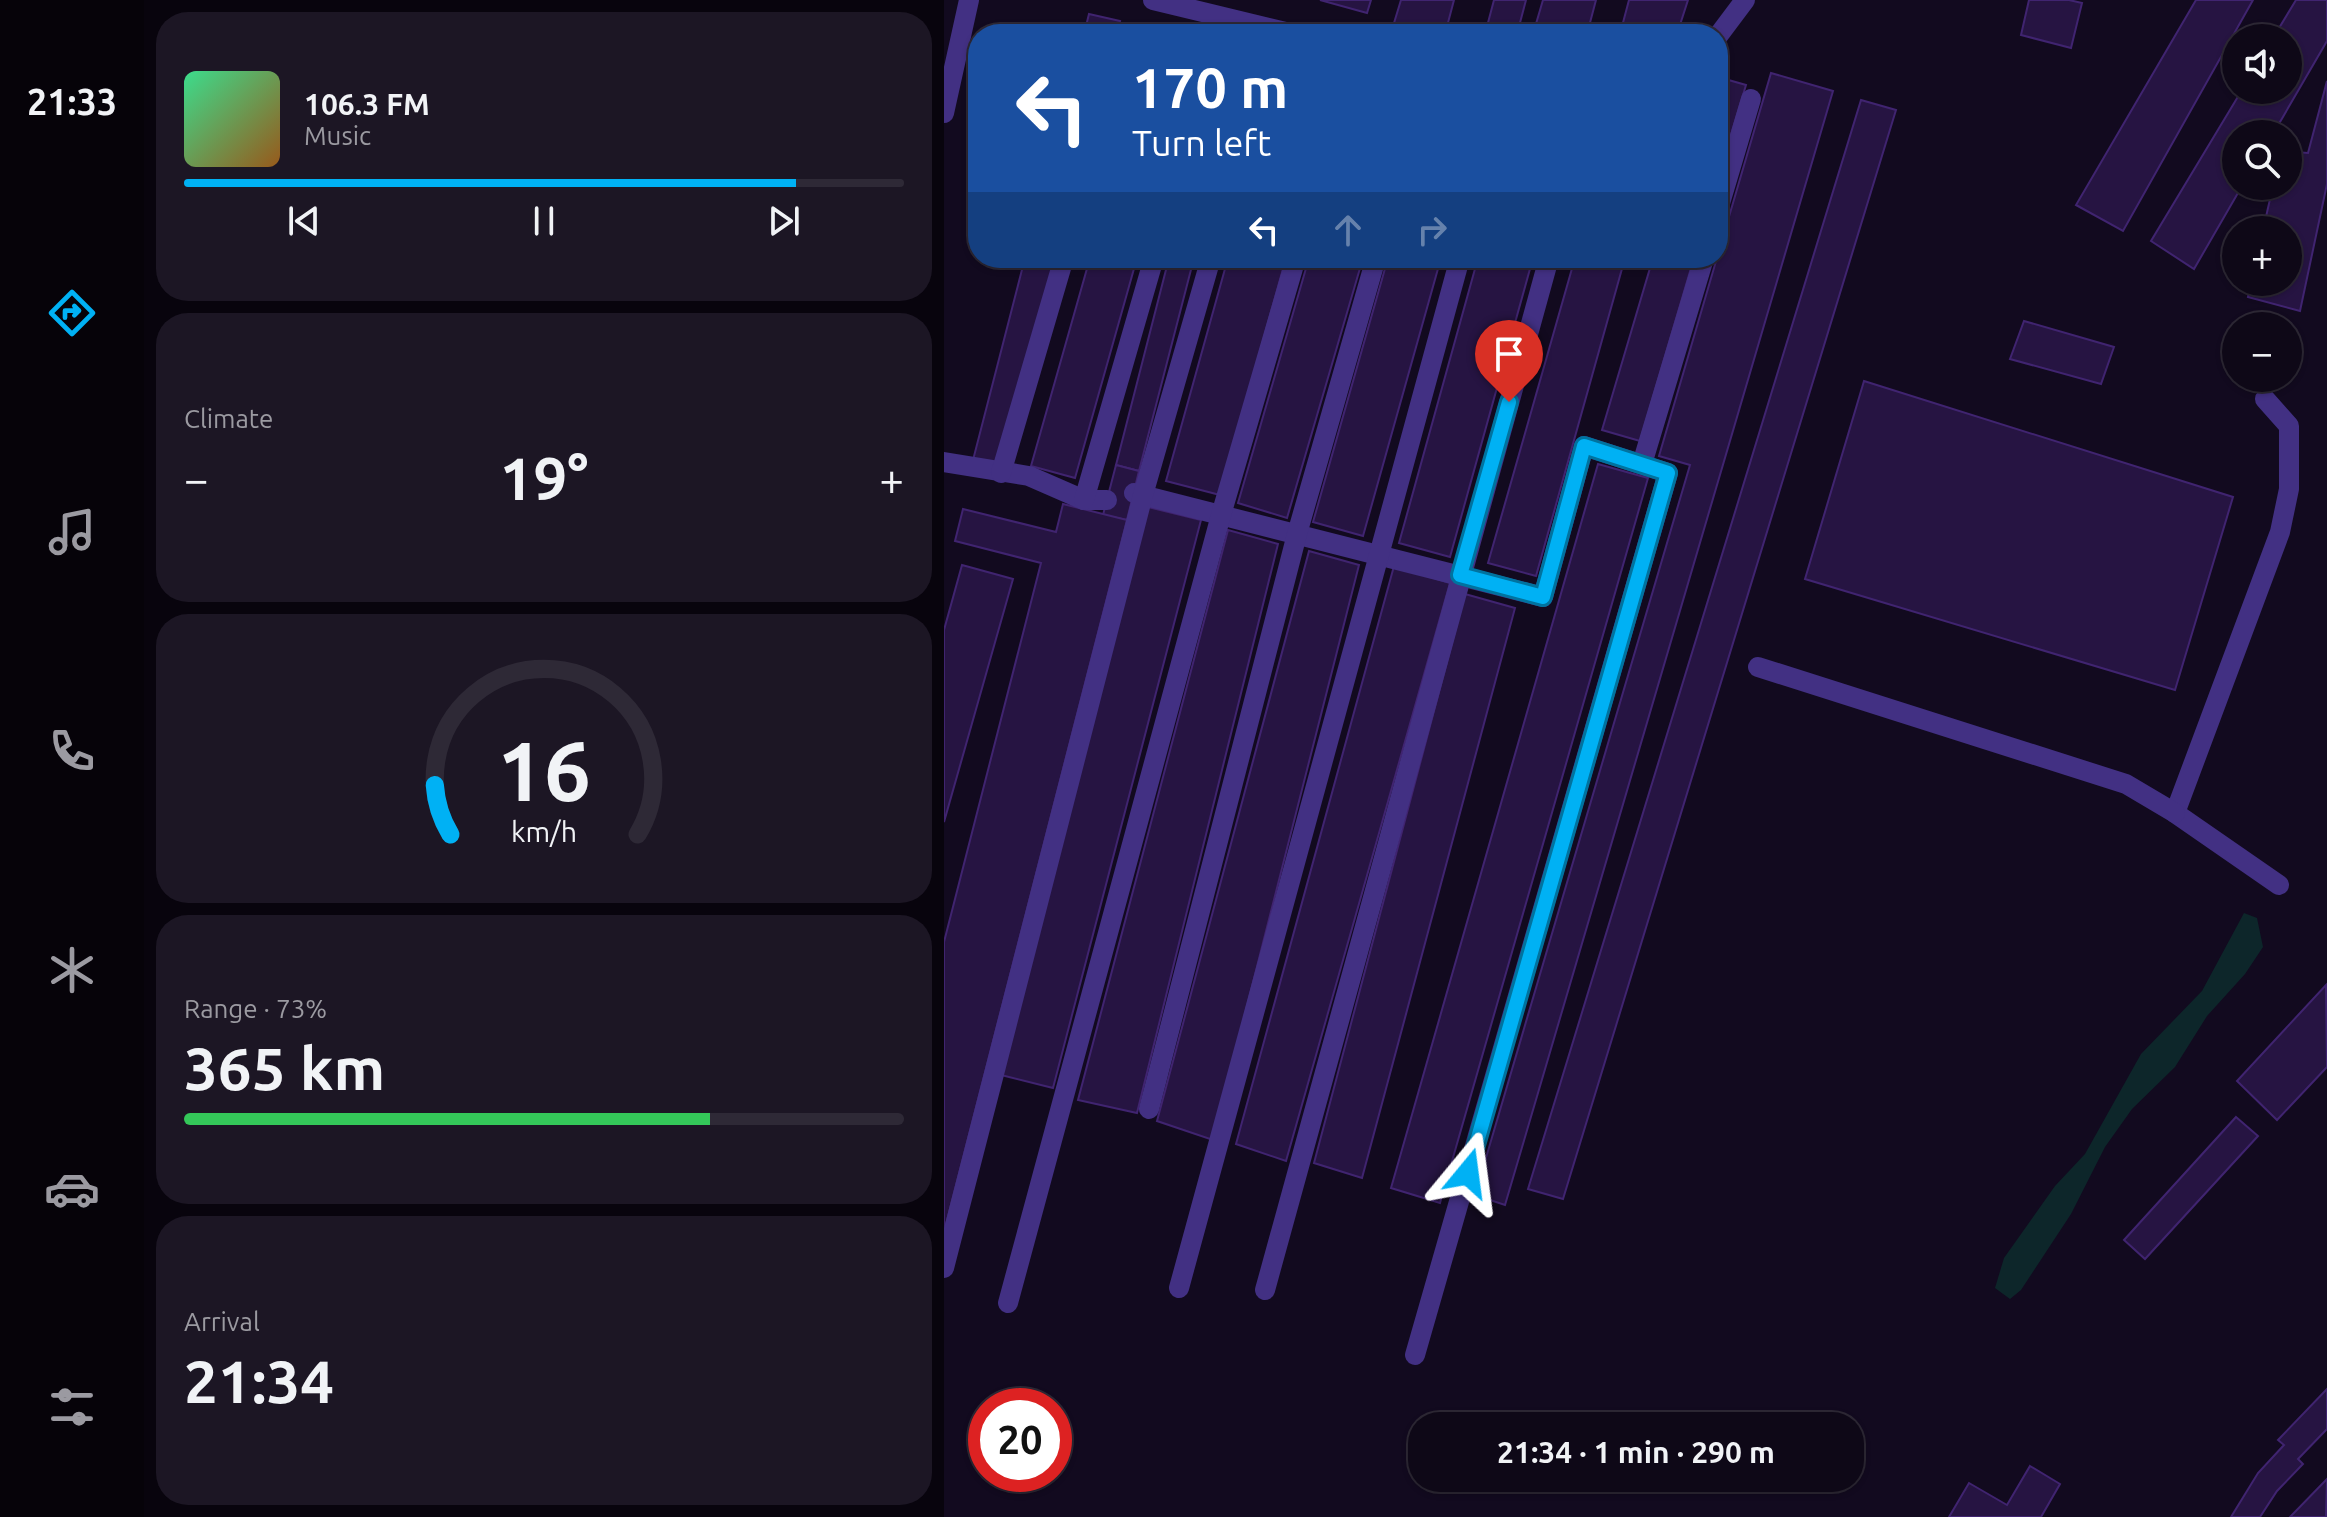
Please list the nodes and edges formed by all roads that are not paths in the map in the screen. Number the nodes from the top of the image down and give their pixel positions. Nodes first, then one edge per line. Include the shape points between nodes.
1 (969, 0) edge
2 (1153, 0) edge
3 (1745, 0) edge
4 (1253, 24) edge
5 (1727, 24) edge
6 (950, 70) edge
7 (1751, 99) dead end
8 (944, 113) edge
9 (1728, 176) edge
10 (1061, 268) edge
11 (1151, 268) edge
12 (1208, 268) edge
13 (1293, 268) edge
14 (1373, 268) edge
15 (1457, 268) edge
16 (1546, 268) edge
17 (1701, 268) edge
18 (2265, 399) dead end
19 (944, 462) edge
20 (1642, 464) junction
21 (1001, 473) junction
22 (1138, 494) junction
23 (1084, 500) junction
24 (1107, 500) dead end
25 (1221, 515) junction
26 (1297, 534) junction
27 (1378, 555) junction
28 (1460, 575) junction
29 (1758, 667) dead end
30 (2175, 813) junction
31 (2279, 885) dead end
32 (1149, 1109) dead end
33 (944, 1268) edge
34 (1179, 1288) dead end
35 (1265, 1290) dead end
36 (1008, 1303) dead end
37 (1415, 1355) dead end

1 - 6 street
2 - 4 street
3 - 5 street
6 - 8 street
7 - 9 street
10 - 21 street
11 - 23 street
12 - 22 street
13 - 25 street
14 - 26 street
15 - 27 street
16 - 28 street
17 - 20 street
18 - 30 street via 2289,426 2289,489 2280,532
19 - 21 street
20 - 28 street via 1584,446 1543,597
20 - 37 street via 1668,473
21 - 23 street via 1029,476
22 - 25 street
22 - 33 street
23 - 24 street
25 - 26 street
25 - 36 street
26 - 27 street
26 - 32 street
27 - 28 street
27 - 34 street
28 - 35 street
29 - 30 street via 2126,784
30 - 31 street

